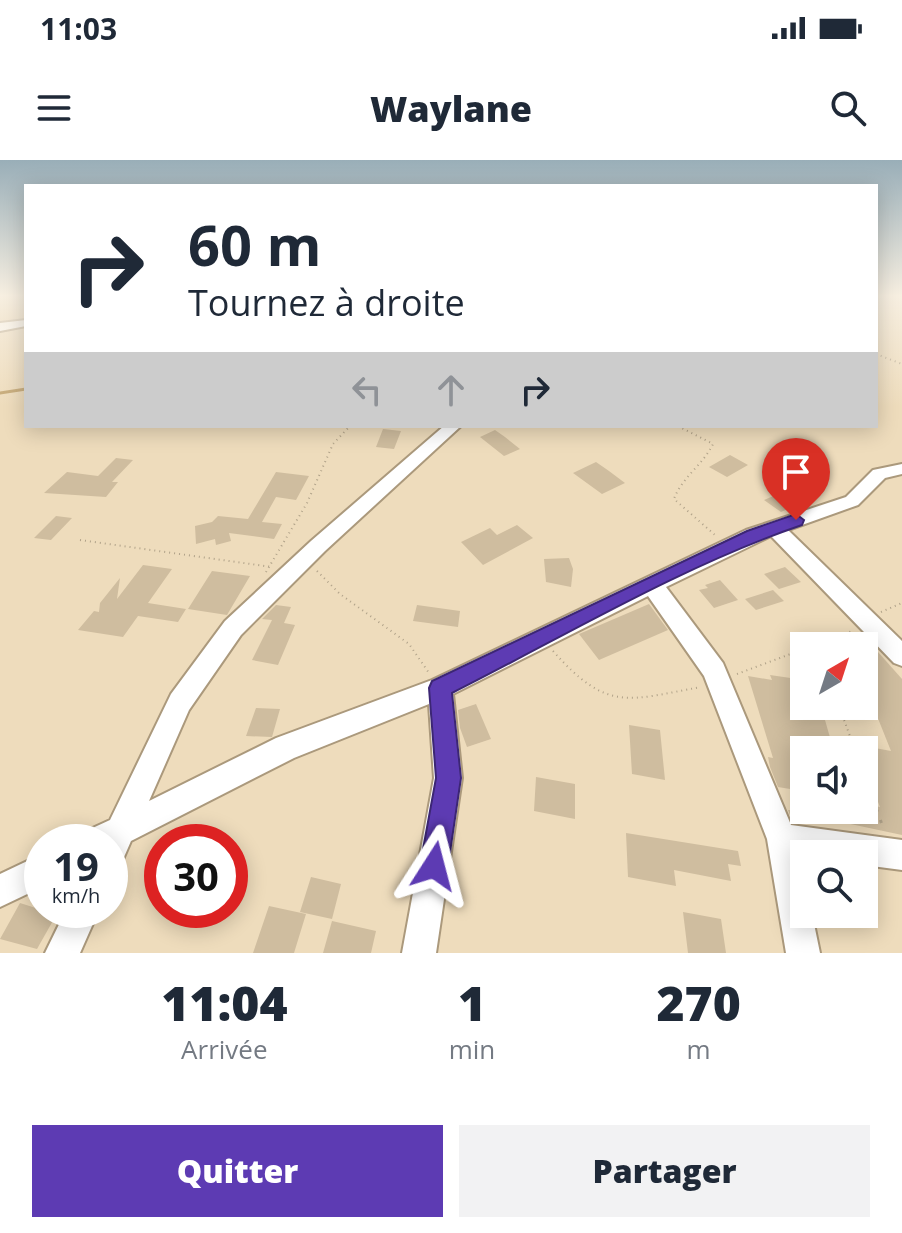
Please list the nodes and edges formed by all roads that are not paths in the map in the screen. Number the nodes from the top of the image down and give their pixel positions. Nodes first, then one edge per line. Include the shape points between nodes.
1 (451, 428) edge
2 (902, 469) edge
3 (774, 528) junction
4 (651, 583) junction
5 (902, 656) edge
6 (440, 688) junction
7 (124, 824) edge
8 (128, 827) edge
9 (782, 839) junction
10 (897, 854) edge
11 (24, 879) edge
12 (0, 891) edge
13 (74, 928) edge
14 (62, 953) edge
15 (419, 953) edge
16 (803, 953) edge

1 - 7 street via 233,628 180,702
2 - 3 street via 879,474 852,501
3 - 4 street
3 - 5 street
4 - 6 street
4 - 9 street via 714,671
6 - 8 street via 286,748
6 - 15 street via 448,778
9 - 10 street
9 - 16 street
11 - 12 street
13 - 14 street

